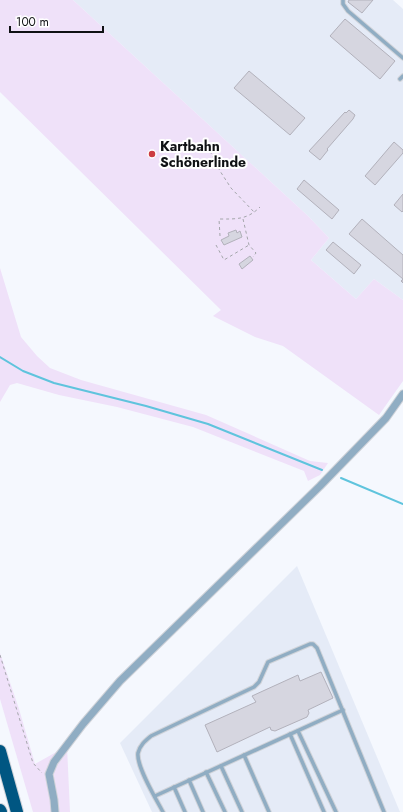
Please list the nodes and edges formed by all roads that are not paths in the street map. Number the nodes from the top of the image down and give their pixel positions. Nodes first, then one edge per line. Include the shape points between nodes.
1 (343, 0) edge
2 (403, 58) edge
3 (403, 394) edge
4 (342, 710) junction
5 (298, 731) junction
6 (290, 734) junction
7 (0, 751) edge
8 (244, 755) junction
9 (221, 766) junction
10 (206, 772) junction
11 (189, 780) junction
12 (174, 787) junction
13 (155, 796) junction
14 (17, 812) edge
15 (55, 812) edge
16 (163, 812) edge
17 (184, 812) edge
18 (203, 812) edge
19 (224, 812) edge
20 (242, 812) edge
21 (269, 812) edge
22 (324, 812) edge
23 (336, 812) edge
24 (384, 812) edge

1 - 2 lane via 348,11
3 - 15 street via 386,418 120,681 83,724 54,762 49,774
4 - 5 lane
4 - 13 lane via 313,644 268,662 254,687 144,741 138,760
4 - 24 lane
5 - 6 lane
5 - 23 lane
6 - 8 lane
6 - 22 lane
7 - 14 highway
8 - 9 lane
8 - 21 lane
9 - 10 lane
9 - 20 lane
10 - 11 lane
10 - 19 lane
11 - 12 lane
11 - 18 lane
12 - 13 lane
12 - 17 lane
13 - 16 lane

